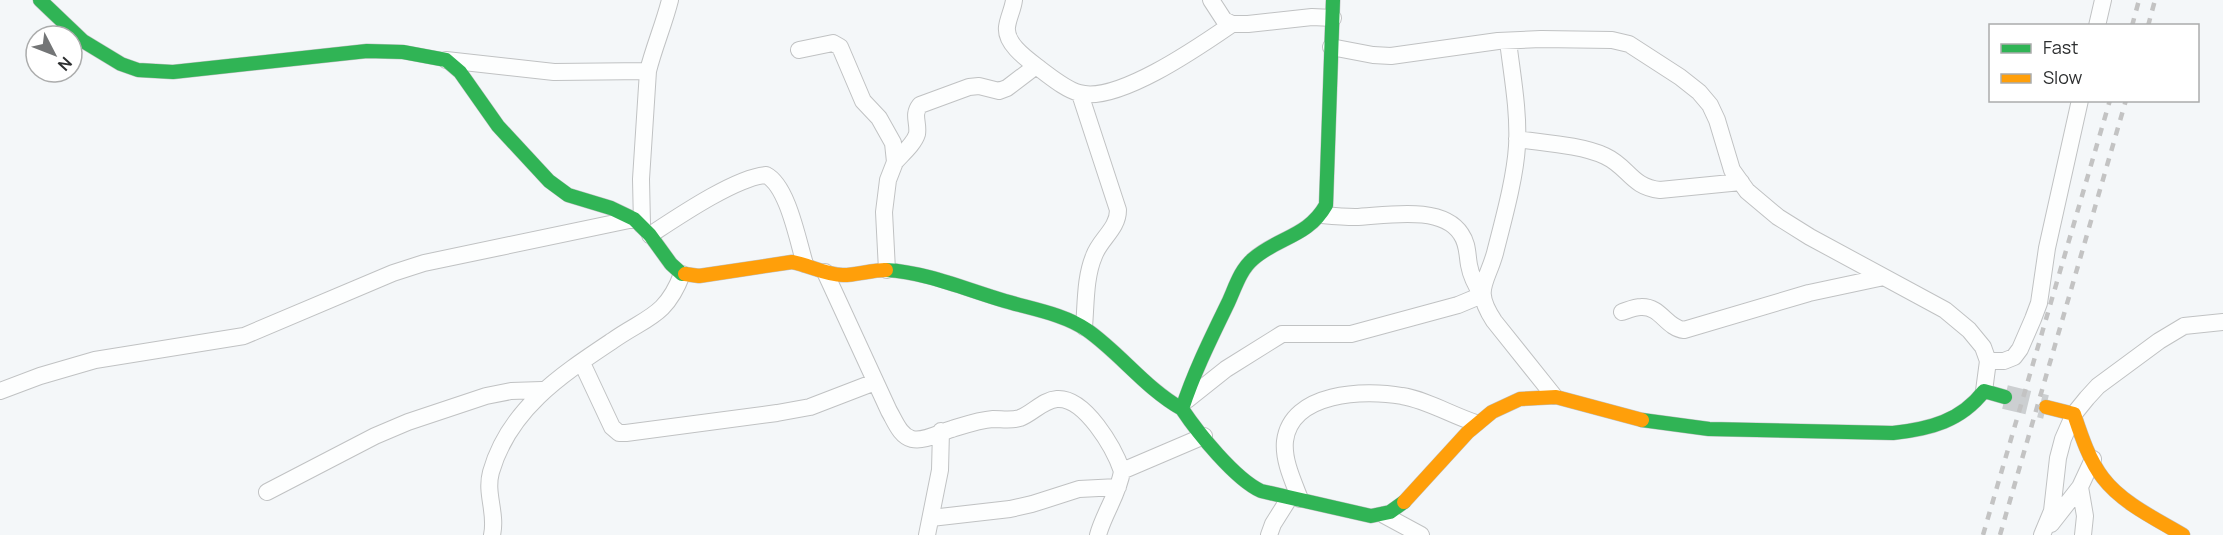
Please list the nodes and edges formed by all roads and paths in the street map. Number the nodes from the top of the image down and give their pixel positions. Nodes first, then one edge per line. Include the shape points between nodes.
1 (40, 0) edge
2 (670, 0) edge
3 (1014, 0) edge
4 (1211, 0) edge
5 (1333, 0) edge
6 (2103, 0) edge
7 (1333, 18) junction
8 (1232, 24) junction
9 (2097, 24) edge
10 (1508, 41) junction
11 (1331, 46) junction
12 (799, 50) dead end
13 (446, 60) junction
14 (1036, 66) junction
15 (648, 71) junction
16 (1080, 94) junction
17 (2080, 102) edge
18 (1517, 139) junction
19 (895, 162) junction
20 (1741, 182) junction
21 (1322, 215) junction
22 (642, 226) junction
23 (805, 264) junction
24 (887, 270) junction
25 (825, 272) junction
26 (682, 274) junction
27 (1884, 277) junction
28 (1482, 296) junction
29 (1622, 312) dead end
30 (2223, 322) edge
31 (1084, 327) junction
32 (1988, 361) junction
33 (582, 363) junction
34 (875, 381) junction
35 (542, 390) junction
36 (0, 391) edge
37 (1984, 391) junction
38 (1554, 396) junction
39 (2006, 397) tunnel mouth
40 (1184, 406) junction
41 (2046, 407) tunnel mouth
42 (2074, 414) junction
43 (1476, 423) junction
44 (941, 432) junction
45 (1204, 436) junction
46 (2093, 459) junction
47 (1120, 479) junction
48 (2080, 487) junction
49 (267, 492) dead end
50 (1295, 498) junction
51 (1384, 515) junction
52 (931, 518) junction
53 (492, 535) edge
54 (927, 535) edge
55 (1098, 535) edge
56 (1269, 535) edge
57 (1421, 535) edge
58 (2042, 535) edge
59 (2083, 535) edge
60 (2183, 535) edge

1 - 13 street via 83,41 138,70 173,72 367,51 403,52
2 - 15 street
3 - 14 street via 1008,38
4 - 8 street via 1224,20
5 - 7 street
6 - 9 street
7 - 8 street
7 - 11 street
8 - 16 street via 1144,77 1102,93
10 - 11 street via 1391,56
10 - 18 street
10 - 20 street via 1612,40 1639,49 1680,77 1710,105 1732,170
11 - 21 street via 1328,190
12 - 19 street via 833,43 840,47 863,101 888,131
13 - 15 street via 547,72
13 - 22 street via 460,72 498,126 549,181 568,195 611,208
14 - 16 street
14 - 19 street via 999,91 969,87 921,105 915,116 916,137
15 - 22 street
16 - 31 street via 1119,210 1117,222 1098,246 1090,267
17 - 32 street via 2036,311 2014,357
18 - 20 street via 1602,154 1647,189
18 - 28 street
19 - 24 street via 884,212
20 - 27 street via 1778,216
21 - 28 street via 1404,213 1444,220 1455,226 1465,241 1472,278
21 - 40 street via 1245,267 1193,376
22 - 23 street via 753,178 766,176 775,182 788,208
22 - 26 street
22 - 36 street via 417,265 244,336 104,358
23 - 25 street
23 - 26 street via 792,262 699,276
24 - 25 street via 844,275
24 - 31 street via 1065,317
25 - 34 street
26 - 33 street via 675,294 663,309
27 - 29 street via 1820,290 1684,330 1671,326 1651,308
27 - 32 street via 1945,310 1969,330 1983,347
28 - 38 street via 1494,321
28 - 40 street via 1458,306 1351,333 1282,334 1226,369
30 - 42 street via 2184,326 2159,341 2098,386
31 - 40 street via 1155,394
32 - 37 street
33 - 34 street via 607,418 619,433 793,410 826,402
33 - 35 street
34 - 44 street via 897,426 909,437 915,440
35 - 49 street via 486,396 408,422
35 - 53 street via 512,428 491,473 488,486 494,519
37 - 38 street via 1972,407 1957,417 1921,429 1875,433 1686,428
37 - 39 street
38 - 43 street via 1523,397
40 - 45 street via 1187,418
41 - 42 street
42 - 46 street
42 - 58 street via 2058,458 2052,512
43 - 50 street via 1404,396 1373,394 1324,399 1305,410 1288,431 1285,449
43 - 51 street via 1411,497
44 - 47 street via 993,419 1012,420 1048,402 1068,401 1097,426
44 - 52 street via 940,470
45 - 47 street
45 - 50 street via 1257,489
46 - 48 street
46 - 60 street via 2104,479 2124,496
47 - 52 street via 1010,509
47 - 55 street
48 - 58 street
48 - 59 street via 2085,516
50 - 51 street
50 - 56 street via 1273,524
51 - 57 street
52 - 54 street

